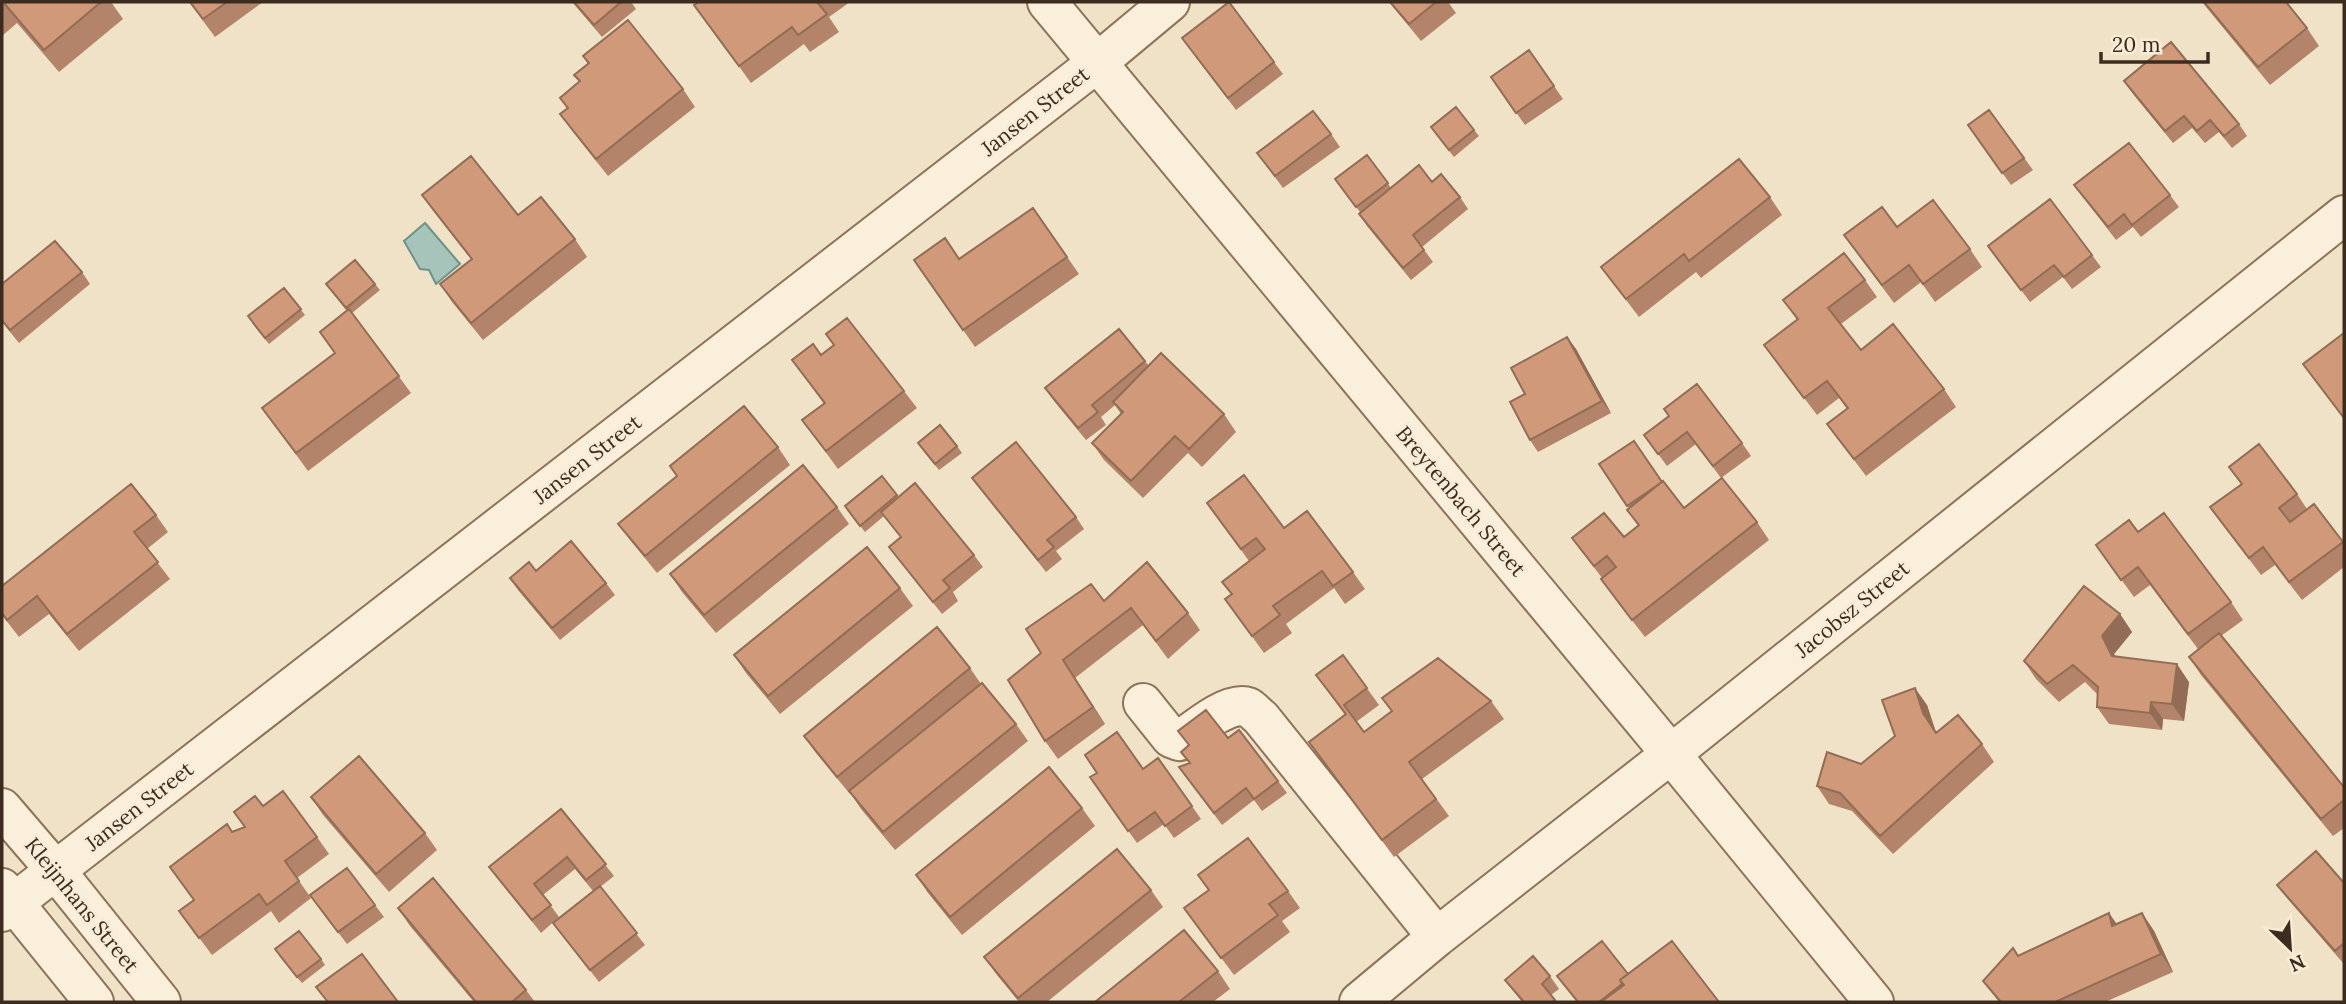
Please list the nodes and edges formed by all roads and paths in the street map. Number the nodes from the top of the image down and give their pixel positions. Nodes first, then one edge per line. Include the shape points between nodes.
1 (1047, 2) edge
2 (1170, 2) edge
3 (1098, 62) junction
4 (2344, 215) edge
5 (1143, 703) dead end
6 (1671, 754) junction
7 (2, 808) edge
8 (56, 871) junction
9 (6, 901) edge
10 (1437, 937) junction
11 (94, 1002) edge
12 (161, 1002) edge
13 (1359, 1002) edge
14 (1874, 1002) edge

1 - 3 street, Breytenbach Street
2 - 3 street, Jansen Street
3 - 6 street, Breytenbach Street
3 - 8 street, Jansen Street
4 - 6 street, Jacobsz Street
5 - 10 street via 1171,738 1179,741 1220,712 1249,708
6 - 10 street, Jacobsz Street
6 - 14 street, Breytenbach Street
7 - 8 street, Kleijnhans Street
8 - 9 street, Jansen Street
8 - 12 street, Kleijnhans Street
9 - 11 street
10 - 13 street, Jacobsz Street

